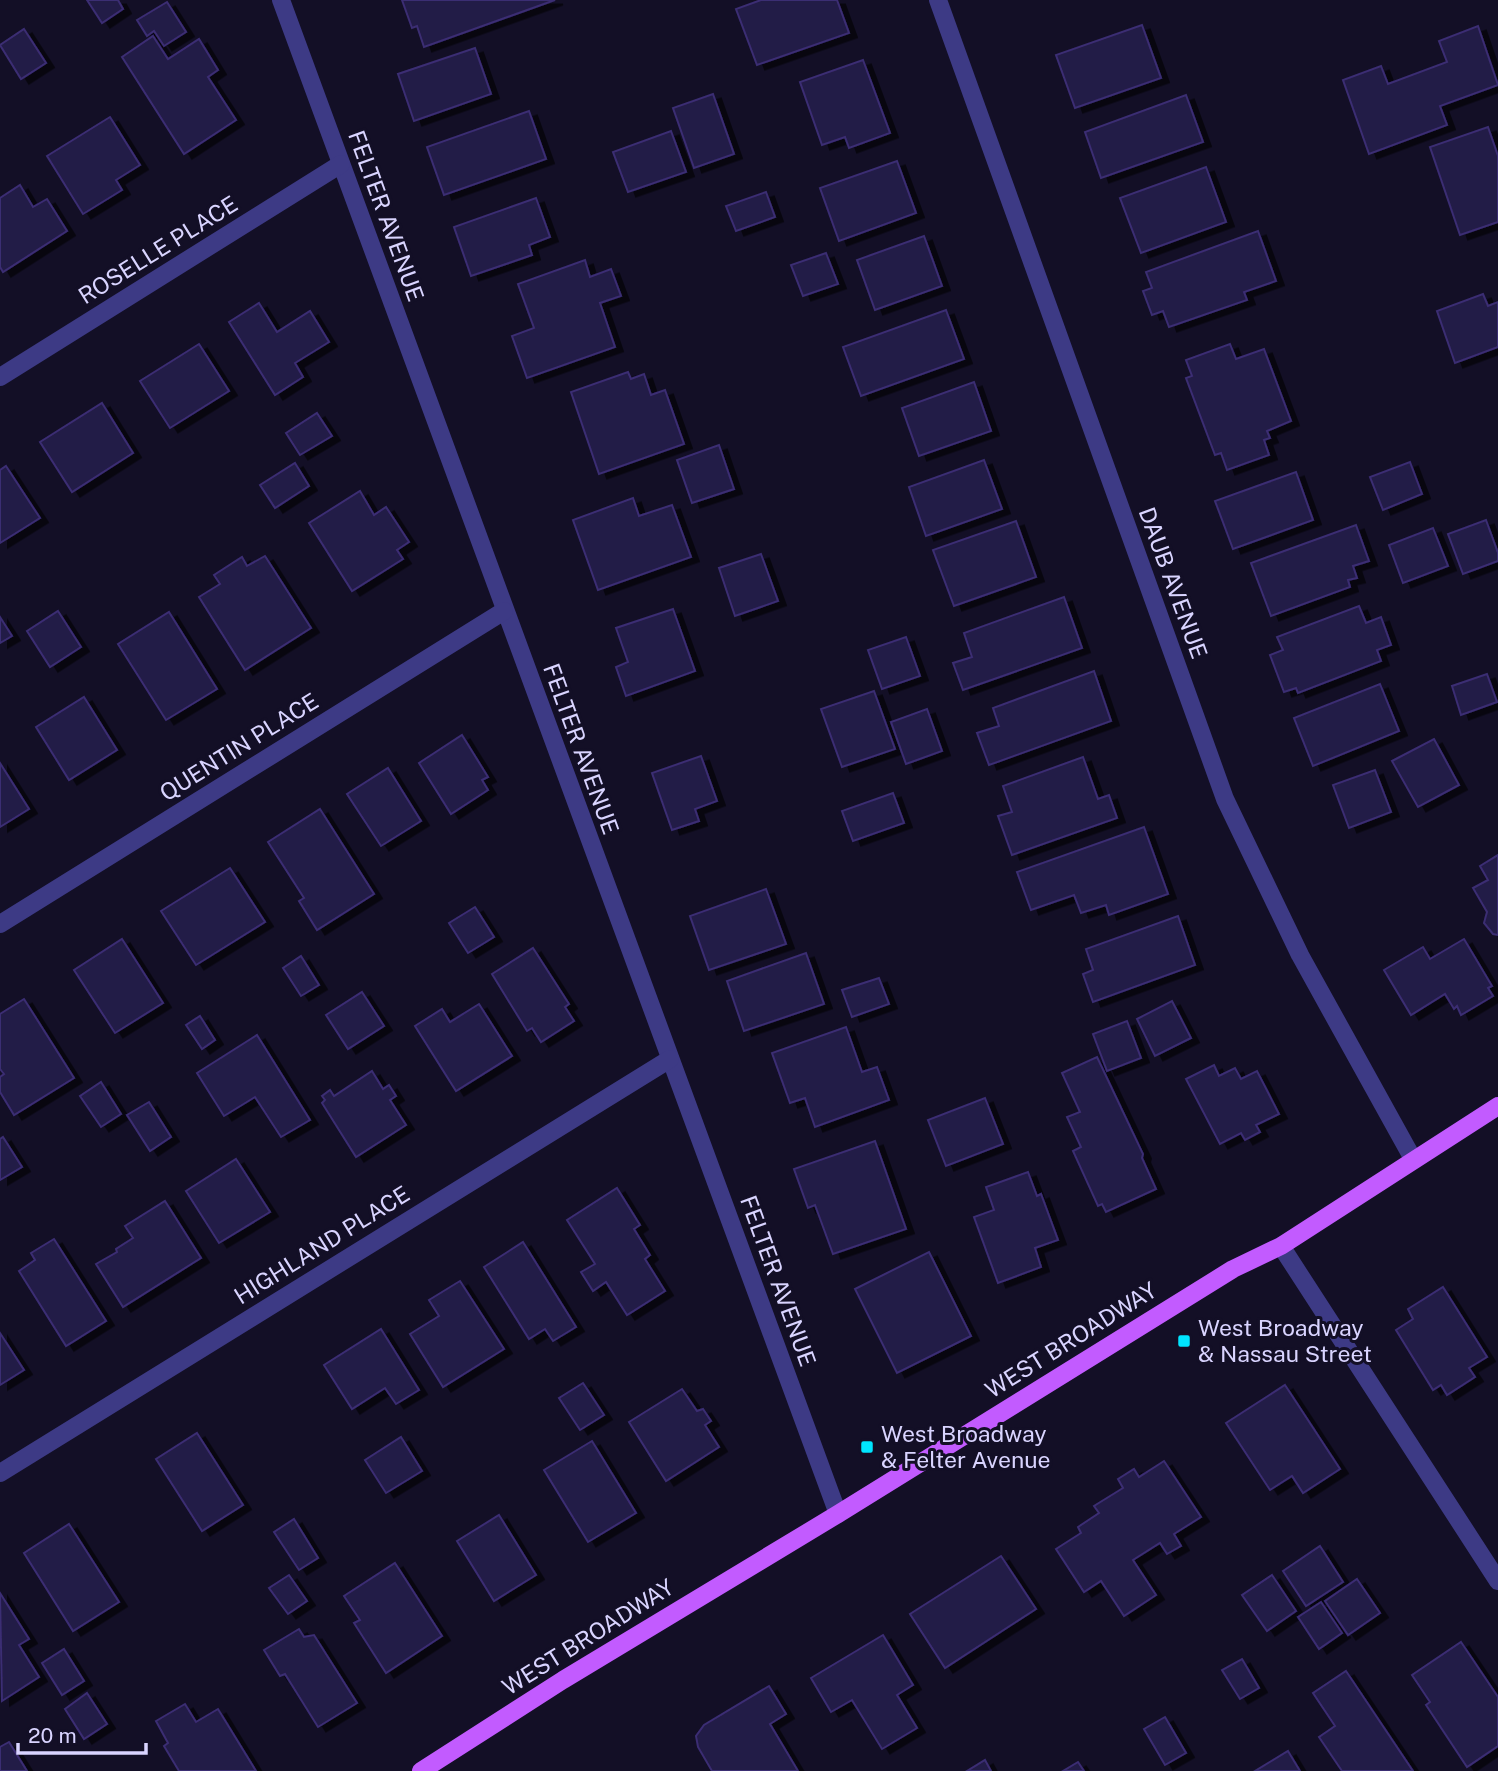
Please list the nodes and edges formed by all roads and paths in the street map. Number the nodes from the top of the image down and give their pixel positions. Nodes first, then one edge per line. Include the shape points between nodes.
1 (281, 0) edge
2 (939, 0) edge
3 (341, 164) junction
4 (0, 377) edge
5 (504, 611) junction
6 (0, 924) edge
7 (670, 1059) junction
8 (1498, 1107) edge
9 (1413, 1159) junction
10 (1280, 1246) junction
11 (0, 1474) edge
12 (838, 1514) junction
13 (1498, 1581) edge
14 (421, 1771) edge

1 - 3 street, FELTER AVENUE
2 - 9 street, DAUB AVENUE via 1225,799 1300,955
3 - 4 street, ROSELLE PLACE
3 - 5 street, FELTER AVENUE
5 - 6 street, QUENTIN PLACE
5 - 7 street, FELTER AVENUE
7 - 11 street, HIGHLAND PLACE
7 - 12 street, FELTER AVENUE
8 - 9 main road, WEST BROADWAY
9 - 10 main road, WEST BROADWAY
10 - 12 main road, WEST BROADWAY via 1233,1269
10 - 13 street
12 - 14 main road, WEST BROADWAY

